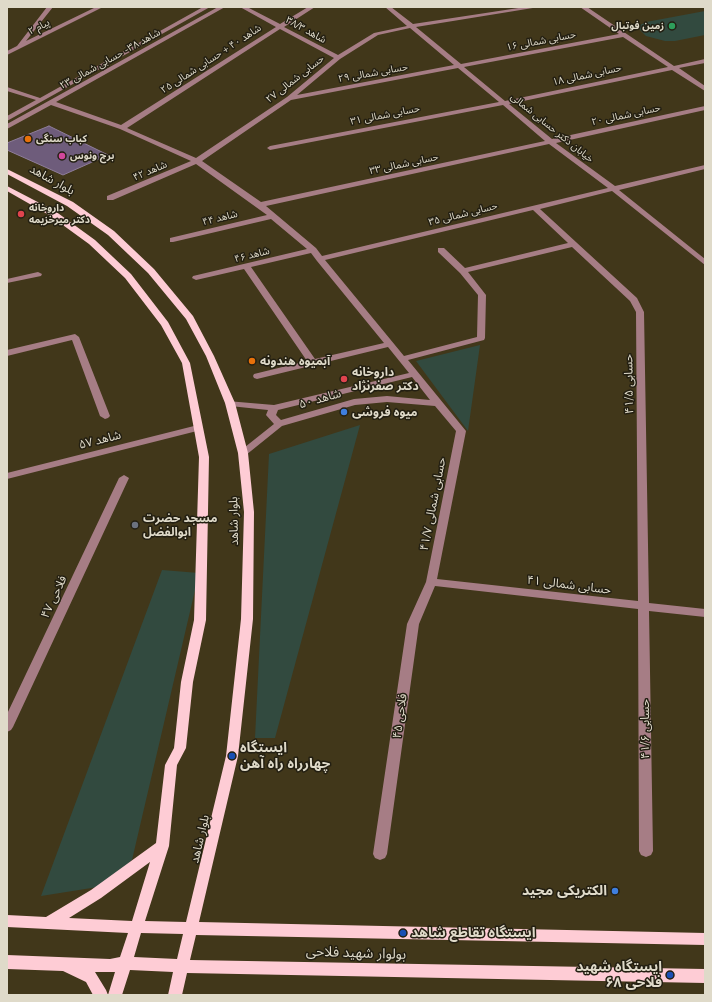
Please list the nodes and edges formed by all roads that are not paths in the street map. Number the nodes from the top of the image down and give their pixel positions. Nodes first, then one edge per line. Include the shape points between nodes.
1 (50, 7) edge
2 (100, 7) edge
3 (207, 7) edge
4 (222, 7) edge
5 (243, 7) edge
6 (312, 7) edge
7 (388, 7) edge
8 (536, 7) edge
9 (583, 7) edge
10 (280, 26) junction
11 (412, 26) junction
12 (624, 35) junction
13 (18, 48) junction
14 (7, 53) edge
15 (338, 58) junction
16 (705, 61) edge
17 (461, 66) junction
18 (674, 68) junction
19 (7, 89) edge
20 (705, 89) edge
21 (289, 98) junction
22 (41, 100) junction
23 (52, 103) junction
24 (504, 103) junction
25 (705, 108) edge
26 (7, 119) edge
27 (7, 127) edge
28 (122, 128) junction
29 (551, 142) junction
30 (270, 148) dead end
31 (197, 161) junction
32 (705, 167) edge
33 (7, 170) edge
34 (7, 188) edge
35 (611, 188) junction
36 (110, 198) dead end
37 (260, 205) junction
38 (534, 207) junction
39 (272, 216) junction
40 (173, 240) dead end
41 (574, 244) junction
42 (313, 250) junction
43 (441, 250) dead end
44 (320, 259) junction
45 (705, 263) edge
46 (246, 266) junction
47 (463, 271) junction
48 (38, 274) dead end
49 (196, 278) dead end
50 (7, 281) edge
51 (390, 344) junction
52 (7, 353) edge
53 (403, 360) junction
54 (313, 363) junction
55 (415, 374) junction
56 (257, 376) dead end
57 (230, 403) junction
58 (438, 403) junction
59 (274, 408) junction
60 (105, 416) dead end
61 (279, 424) junction
62 (198, 428) junction
63 (243, 452) junction
64 (7, 476) edge
65 (124, 478) dead end
66 (431, 582) junction
67 (644, 607) junction
68 (705, 614) edge
69 (7, 727) edge
70 (162, 846) junction
71 (646, 851) dead end
72 (380, 854) dead end
73 (7, 921) edge
74 (49, 922) junction
75 (136, 927) junction
76 (192, 928) junction
77 (705, 939) edge
78 (7, 962) edge
79 (125, 963) junction
80 (62, 964) junction
81 (182, 966) junction
82 (705, 976) edge
83 (100, 995) edge
84 (115, 995) edge
85 (175, 995) edge

1 - 13 street
2 - 13 street, پیام ۲
3 - 22 street, شاهد ۳۸- حسابی شمالی ۲۳
4 - 23 street, شاهد ۳۸- حسابی شمالی ۲۳
5 - 10 street, شاهد ۳۸/۳
6 - 10 street, شاهد ۴۰ + حسابی شمالی ۲۵
7 - 11 street, خیابان دکتر حسابی شمالی
8 - 11 street, حسابی شمالی ۲۷
9 - 12 street
10 - 15 street, شاهد ۳۸/۳
10 - 28 street, شاهد ۴۰ + حسابی شمالی ۲۵
11 - 15 street, حسابی شمالی ۲۷ via 376,34
11 - 17 street, خیابان دکتر حسابی شمالی
12 - 17 street, حسابی شمالی ۱۶
12 - 18 street
13 - 14 street, پیام ۲
15 - 21 street, حسابی شمالی ۲۷
16 - 18 street, حسابی شمالی ۱۸
17 - 21 street, حسابی شمالی ۲۹
17 - 24 street, خیابان دکتر حسابی شمالی
18 - 20 street
18 - 24 street, حسابی شمالی ۱۸
19 - 22 street
21 - 31 street, حسابی شمالی ۲۷
22 - 26 street, شاهد ۳۸- حسابی شمالی ۲۳
23 - 27 street, شاهد ۳۸- حسابی شمالی ۲۳
23 - 28 street
24 - 29 street, خیابان دکتر حسابی شمالی
24 - 30 street, حسابی شمالی ۳۱
25 - 29 street, حسابی شمالی ۲۰
28 - 31 street
29 - 35 street, خیابان دکتر حسابی شمالی
29 - 37 street, حسابی شمالی ۳۳
31 - 36 street, شاهد ۴۲
31 - 37 street
32 - 35 street, حسابی شمالی ۳۵
33 - 57 main road, بلوار شاهد via 70,204 111,234 151,271 190,318
34 - 62 main road via 52,213 92,242 128,276 165,324 186,363
35 - 38 street, حسابی شمالی ۳۵
35 - 45 street, خیابان دکتر حسابی شمالی
37 - 39 street
38 - 41 street, حسابی ۴۱/۵
38 - 44 street, حسابی شمالی ۳۵
39 - 40 street, شاهد ۴۴
39 - 42 street
41 - 47 street
41 - 67 street, حسابی ۴۱/۵ via 634,300 640,312
42 - 44 street
42 - 46 street, شاهد ۴۶
43 - 47 street
44 - 51 street
46 - 49 street, شاهد ۴۶
46 - 54 street
47 - 53 street via 482,295 481,338
48 - 50 street
51 - 53 street
51 - 54 street
52 - 60 street via 75,338
53 - 55 street
54 - 56 street
55 - 58 street
55 - 59 street, شاهد ۵۰
57 - 59 street, شاهد ۵۰
57 - 63 main road, بلوار شاهد
58 - 61 street, شاهد ۵۰ via 387,399 354,402
58 - 66 street, حسابی شمالی ۴۱/۷ via 461,430
59 - 61 street via 271,415
61 - 63 street, شاهد ۵۰
62 - 64 street, شاهد ۵۷
62 - 70 main road via 204,457 200,620 187,682 180,748 171,765
63 - 76 main road, بلوار شاهد via 249,512 246,627 232,756
65 - 69 street, فلاحی ۴۷
66 - 67 street, حسابی شمالی ۴۱
66 - 72 street, فلاحی ۴۵ via 413,624
67 - 68 street, حسابی شمالی ۴۱
67 - 71 street, حسابی ۴۱/۶
70 - 74 main road via 96,894
70 - 75 main road
73 - 74 main road, بولوار شهید فلاحی
74 - 75 main road, بولوار شهید فلاحی
75 - 76 main road, بولوار شهید فلاحی
75 - 79 main road
76 - 77 main road, بولوار شهید فلاحی
76 - 81 main road, بلوار شاهد
78 - 80 main road, بولوار شهید فلاحی
79 - 80 main road, بولوار شهید فلاحی via 110,966
79 - 81 main road, بولوار شهید فلاحی
79 - 84 main road
80 - 83 main road via 91,977
81 - 82 main road, بولوار شهید فلاحی
81 - 85 main road, بلوار شاهد

